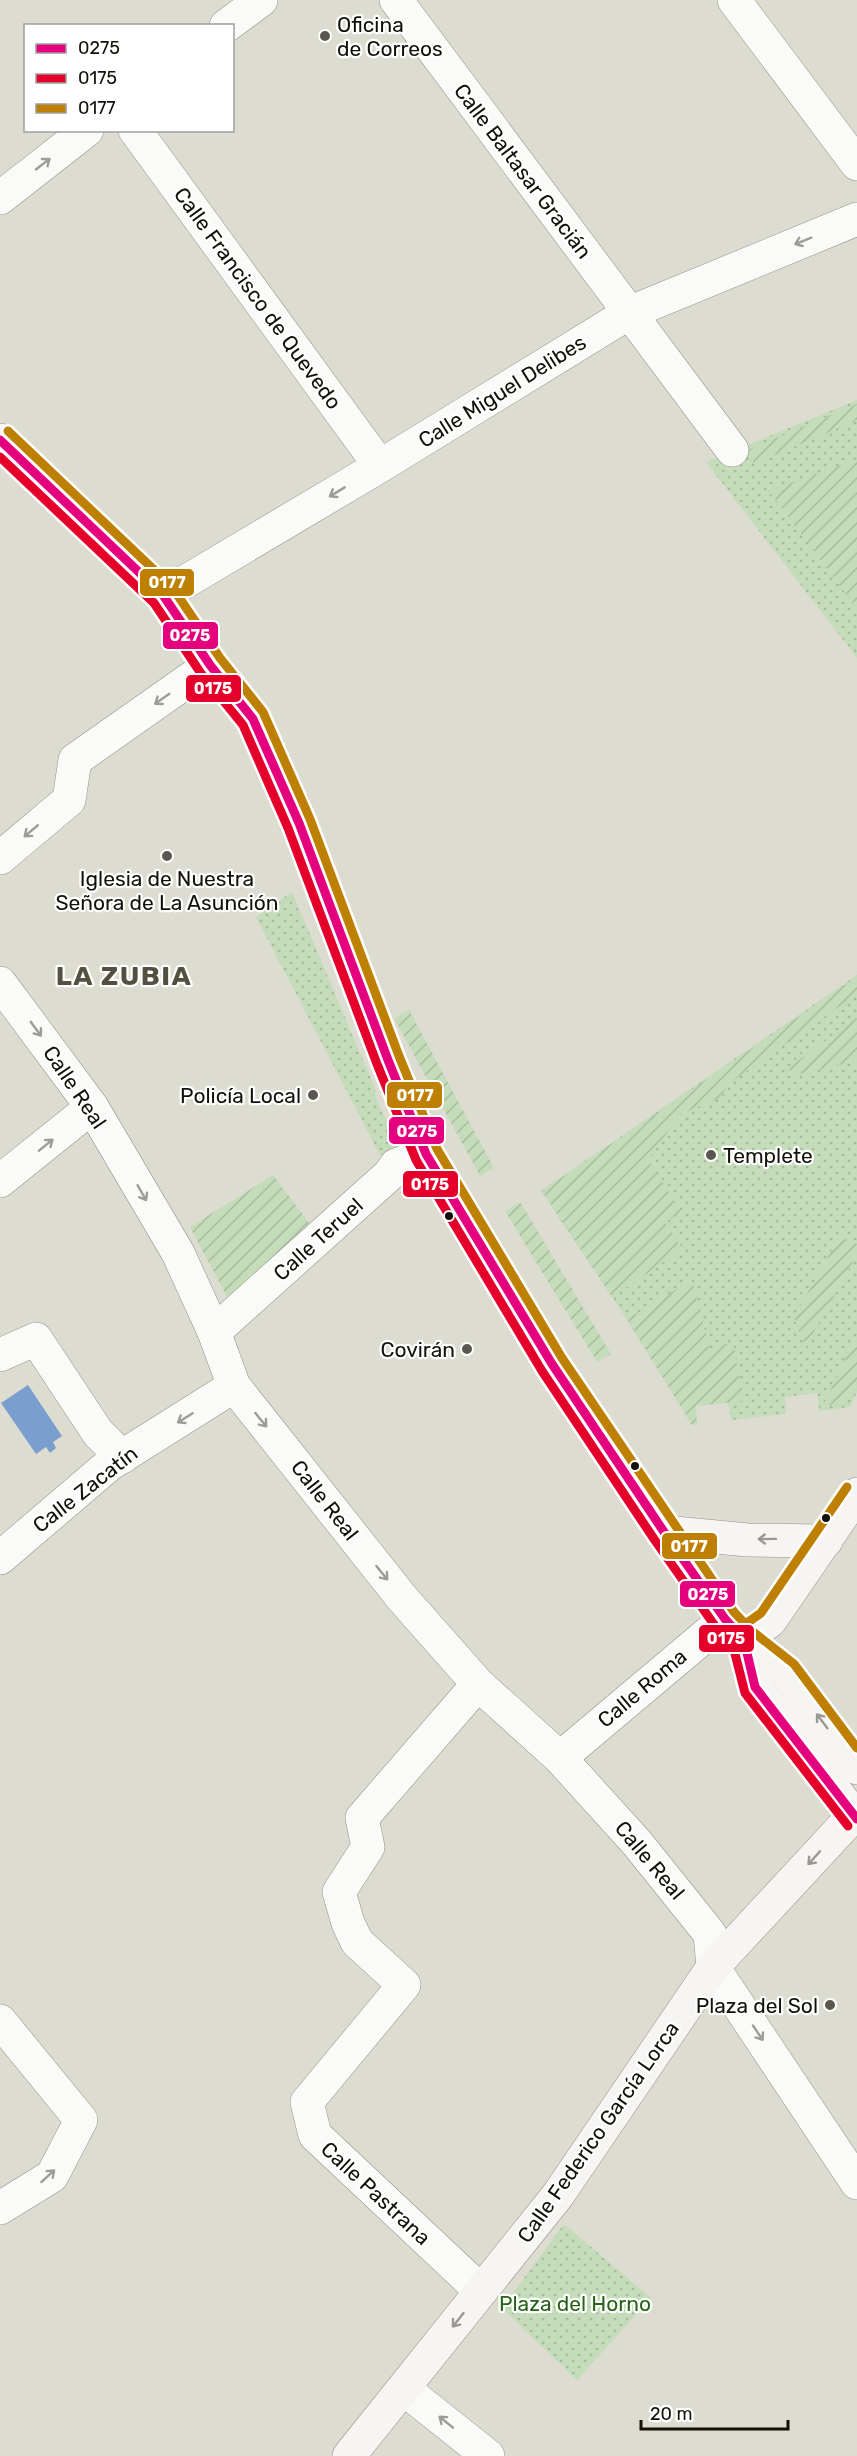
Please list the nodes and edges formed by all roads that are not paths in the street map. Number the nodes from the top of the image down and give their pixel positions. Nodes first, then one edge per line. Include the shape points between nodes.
1 (261, 0) edge
2 (396, 0) edge
3 (734, 0) edge
4 (229, 24) edge
5 (84, 132) edge
6 (136, 132) edge
7 (857, 164) edge
8 (0, 198) edge
9 (857, 219) edge
10 (629, 313) junction
11 (0, 440) edge
12 (732, 450) dead end
13 (380, 466) junction
14 (163, 595) junction
15 (210, 665) junction
16 (0, 858) edge
17 (0, 983) edge
18 (92, 1107) junction
19 (426, 1154) junction
20 (0, 1181) edge
21 (214, 1332) junction
22 (0, 1355) edge
23 (234, 1386) junction
24 (122, 1458) junction
25 (857, 1494) edge
26 (664, 1532) junction
27 (826, 1540) junction
28 (0, 1558) edge
29 (734, 1629) junction
30 (478, 1684) junction
31 (560, 1758) junction
32 (857, 1768) edge
33 (856, 1817) edge
34 (713, 1967) junction
35 (0, 2020) edge
36 (857, 2183) edge
37 (0, 2208) edge
38 (481, 2291) junction
39 (404, 2389) junction
40 (349, 2456) edge
41 (488, 2456) edge

1 - 4 street
2 - 10 street, Calle Baltasar Gracián
3 - 7 street
8 -> 5 street
6 - 13 street, Calle Francisco de Quevedo
9 -> 10 street, Calle Miguel Delibes
10 - 12 street, Calle Baltasar Gracián
10 - 13 street, Calle Miguel Delibes
11 - 14 street
13 -> 14 street, Calle Miguel Delibes
14 - 15 street
15 -> 16 street via 75,760 69,800
15 - 19 street via 253,719 290,802
17 -> 18 street, Calle Real
20 -> 18 street
18 -> 21 street, Calle Real via 178,1253
19 - 21 street, Calle Teruel via 396,1165
19 - 26 street via 552,1364
21 - 23 street, Calle Real
22 - 24 street via 36,1339 98,1433
23 -> 24 street, Calle Zacatín
23 -> 30 street, Calle Real via 402,1598
24 - 28 street, Calle Zacatín
25 - 27 street
27 -> 26 street via 748,1540
26 - 29 street
27 - 29 street via 770,1621
29 - 31 street, Calle Roma
32 -> 29 street via 786,1672
29 - 33 street via 755,1687
30 - 31 street, Calle Real
30 - 38 street, Calle Pastrana via 362,1818 368,1847 339,1892 357,1942 404,1985 307,2102 315,2135
31 - 34 street, Calle Real via 637,1843 710,1934
33 -> 34 street, Calle Federico García Lorca
34 -> 36 street
34 - 38 street, Calle Federico García Lorca via 558,2195
37 -> 35 street via 52,2176 81,2120
38 -> 39 street, Calle Federico García Lorca
39 - 40 street, Calle Federico García Lorca
41 -> 39 street

